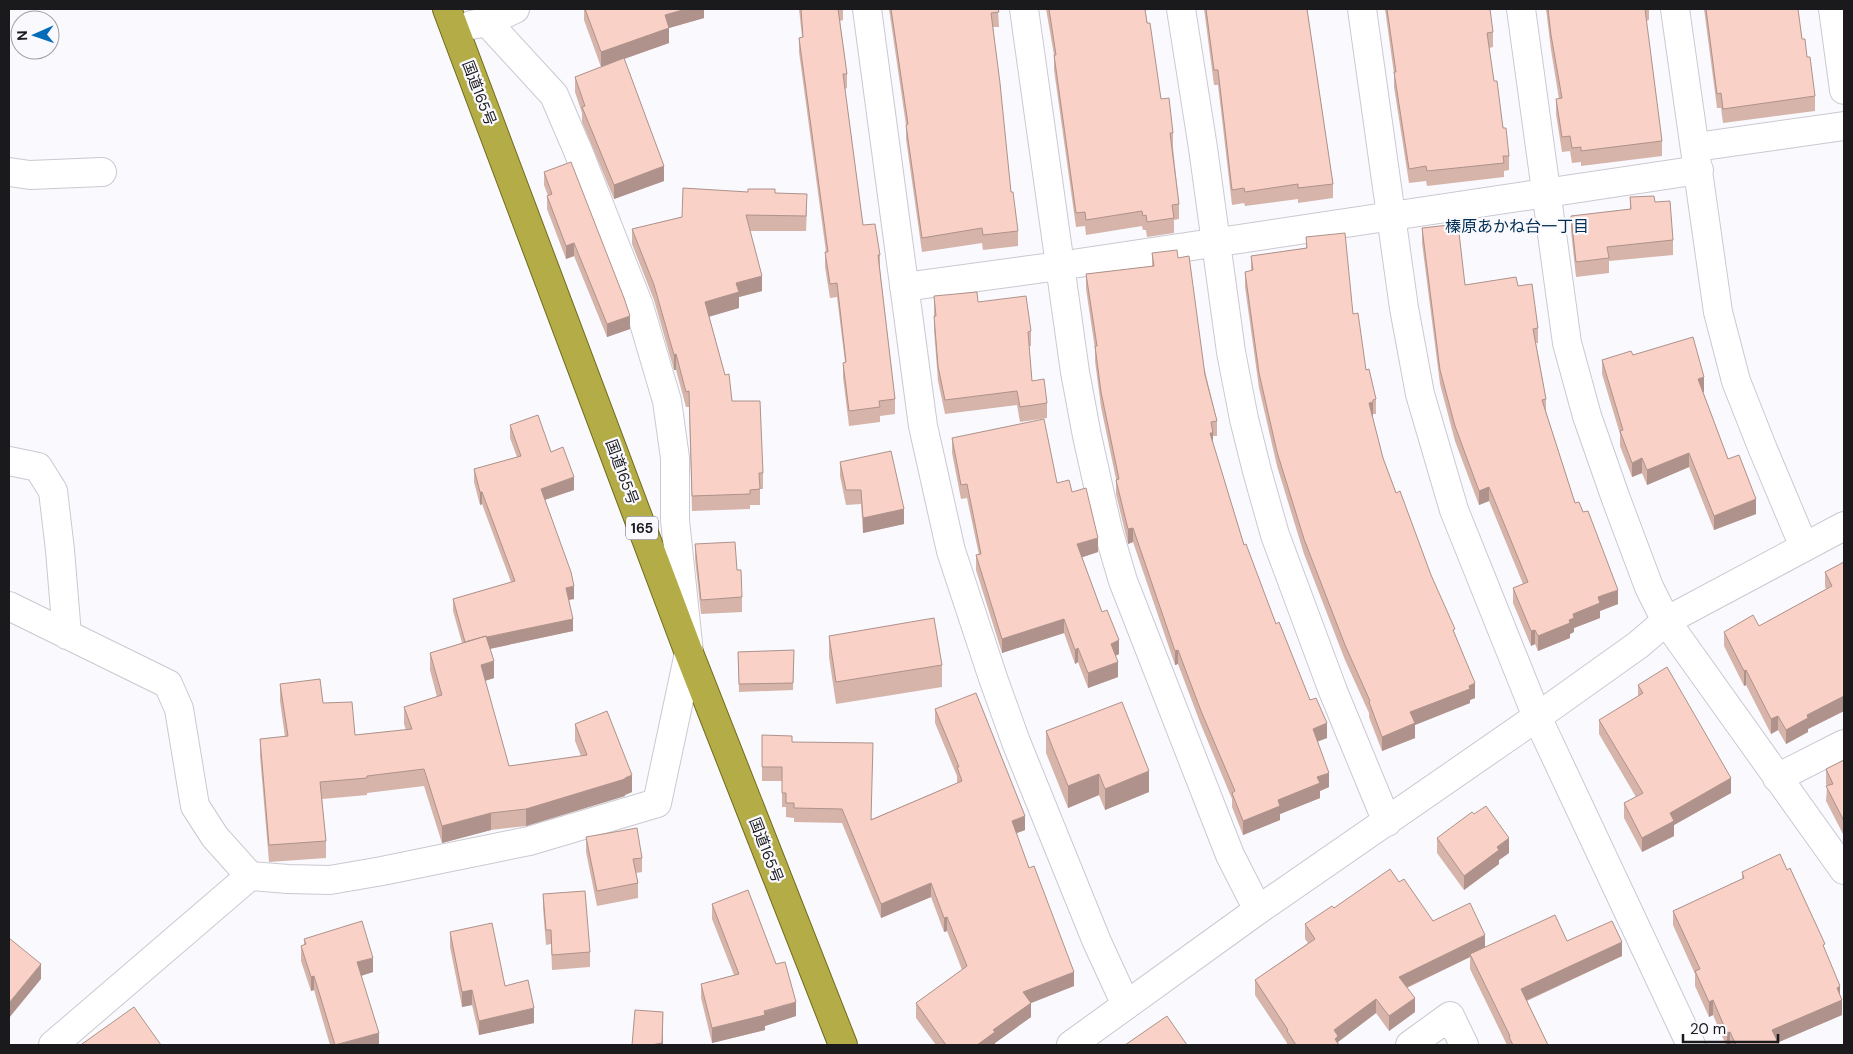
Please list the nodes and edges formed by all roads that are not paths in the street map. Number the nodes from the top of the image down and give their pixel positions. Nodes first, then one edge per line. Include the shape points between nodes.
1 (515, 9) edge
2 (867, 9) edge
3 (1024, 9) edge
4 (1181, 9) edge
5 (1362, 9) edge
6 (1521, 9) edge
7 (1675, 9) edge
8 (1833, 9) edge
9 (451, 18) edge
10 (487, 22) junction
11 (1844, 90) edge
12 (1844, 126) edge
13 (1697, 158) junction
14 (9, 172) edge
15 (102, 172) dead end
16 (1546, 194) junction
17 (1391, 215) junction
18 (1216, 241) junction
19 (1059, 266) junction
20 (904, 287) junction
21 (9, 461) edge
22 (1844, 526) edge
23 (1804, 547) junction
24 (9, 606) edge
25 (1666, 621) junction
26 (68, 635) junction
27 (689, 653) junction
28 (1537, 717) junction
29 (1844, 744) edge
30 (1777, 778) junction
31 (1387, 822) junction
32 (1844, 870) edge
33 (250, 876) junction
34 (1258, 910) junction
35 (1126, 1005) junction
36 (53, 1045) edge
37 (843, 1045) edge
38 (1071, 1045) edge
39 (1410, 1045) edge
40 (1464, 1045) edge
41 (1690, 1045) edge

1 - 10 street
2 - 20 street
3 - 19 street
4 - 18 street
5 - 17 street
6 - 16 street
7 - 13 street
8 - 11 street
9 - 10 street
9 - 27 highway, 国道165号 / 165
10 - 27 street via 554,95 639,306 667,401
12 - 13 street
13 - 16 street
13 - 23 street via 1718,312 1736,381
14 - 15 street
16 - 17 street
16 - 25 street via 1567,343 1587,416 1649,587
17 - 18 street
17 - 28 street via 1420,394 1437,457 1454,510
18 - 19 street
18 - 31 street via 1244,419 1272,526 1333,691
19 - 20 street
19 - 34 street via 1087,436 1123,581 1230,855
20 - 35 street via 923,426 951,551 1016,742 1096,942
21 - 26 street via 38,467 53,491
22 - 23 street
23 - 25 street
24 - 26 street
25 - 28 street via 1638,645
25 - 30 street
26 - 33 street via 168,684 178,709 194,806 215,837
27 - 33 street via 657,803 529,841 330,880
27 - 37 highway, 国道165号 / 165
28 - 31 street
28 - 41 street
29 - 30 street
30 - 32 street
31 - 34 street
33 - 36 street
34 - 35 street
35 - 38 street
39 - 40 street via 1450,1016

